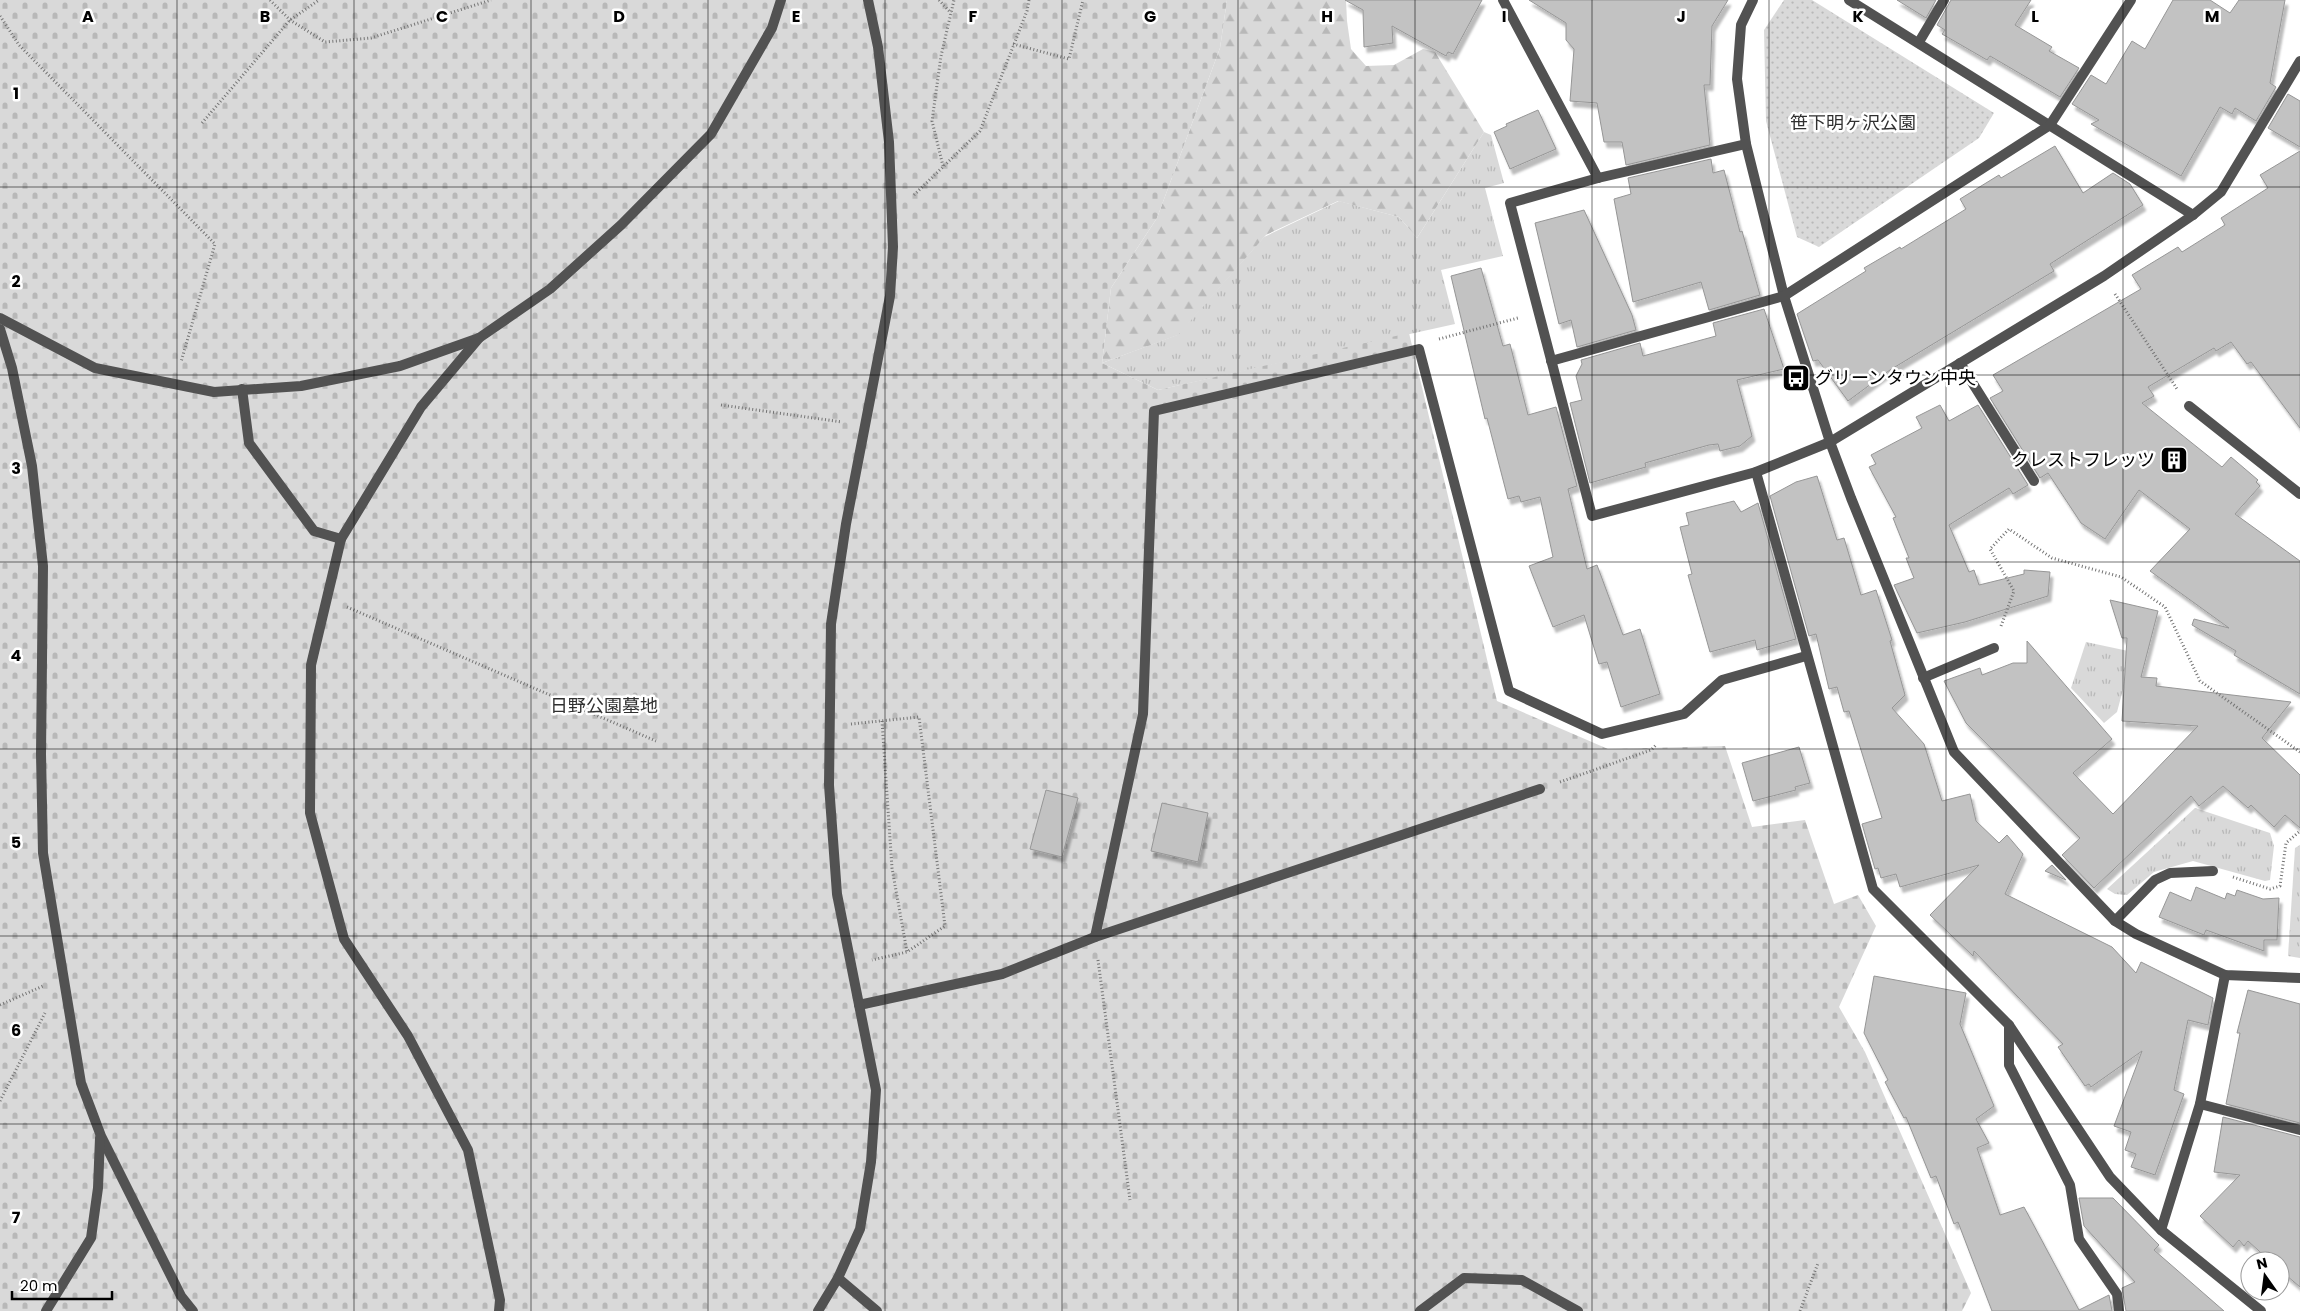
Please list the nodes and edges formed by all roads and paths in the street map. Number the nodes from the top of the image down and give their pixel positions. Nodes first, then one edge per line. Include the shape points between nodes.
1 (270, 0) edge
2 (319, 0) edge
3 (491, 0) edge
4 (781, 0) edge
5 (868, 0) edge
6 (939, 0) edge
7 (954, 0) edge
8 (1029, 0) edge
9 (1083, 0) edge
10 (1503, 0) edge
11 (1753, 0) edge
12 (1849, 0) edge
13 (1944, 0) edge
14 (2132, 0) edge
15 (951, 13) junction
16 (0, 16) edge
17 (290, 20) junction
18 (1919, 42) junction
19 (1013, 44) junction
20 (2299, 66) edge
21 (202, 123) dead end
22 (2050, 125) junction
23 (1746, 144) junction
24 (943, 166) junction
25 (1598, 178) junction
26 (2193, 215) junction
27 (892, 217) junction
28 (2104, 276) junction
29 (1784, 296) junction
30 (1538, 313) junction
31 (0, 318) edge
32 (0, 329) edge
33 (479, 338) junction
34 (1419, 349) junction
35 (1551, 361) junction
36 (1960, 363) junction
37 (175, 384) junction
38 (242, 389) junction
39 (722, 405) dead end
40 (2189, 406) joint
41 (865, 425) junction
42 (1830, 442) junction
43 (1756, 472) junction
44 (2034, 481) dead end
45 (2300, 494) edge
46 (341, 539) junction
47 (327, 598) junction
48 (1994, 648) joint
49 (1806, 656) junction
50 (1923, 678) junction
51 (1684, 714) junction
52 (882, 721) junction
53 (830, 726) junction
54 (656, 741) dead end
55 (2300, 752) edge
56 (1540, 789) joint
57 (2300, 831) edge
58 (2213, 871) joint
59 (2115, 921) junction
60 (1095, 937) junction
61 (907, 952) junction
62 (851, 964) junction
63 (2225, 975) junction
64 (64, 977) junction
65 (2300, 978) edge
66 (0, 1005) edge
67 (859, 1005) junction
68 (46, 1012) dead end
69 (2009, 1025) junction
70 (0, 1101) edge
71 (2200, 1104) junction
72 (2300, 1130) edge
73 (100, 1136) junction
74 (1130, 1200) dead end
75 (2161, 1230) junction
76 (1818, 1263) dead end
77 (838, 1278) junction
78 (46, 1311) edge
79 (193, 1311) edge
80 (499, 1311) edge
81 (818, 1311) edge
82 (877, 1311) edge
83 (1420, 1311) edge
84 (1578, 1311) edge
85 (1800, 1311) edge
86 (2119, 1311) edge
87 (2261, 1311) edge

1 - 17 path
2 - 17 path
3 - 17 path via 370,38 325,42
4 - 33 street via 772,28 711,134 621,225 550,289
5 - 27 street via 878,47 887,123
6 - 15 path
7 - 15 path
8 - 19 path
9 - 19 path via 1069,59
10 - 25 street
11 - 23 street via 1741,25 1737,79
12 - 18 street
13 - 18 street
14 - 22 street
15 - 24 path via 932,121
16 - 37 path via 19,45 215,244
17 - 21 path
18 - 22 street
19 - 24 path via 980,130
20 - 26 street via 2221,192
22 - 26 street
22 - 29 street
23 - 25 street
23 - 29 street
24 - 27 path
25 - 30 street via 1510,203
26 - 28 street
27 - 41 street via 890,296
28 - 36 street
28 - 40 path
29 - 35 street
29 - 42 street
30 - 34 path via 1431,342
30 - 35 street
31 - 37 street via 95,368
32 - 64 street via 12,368 32,466 43,566 40,754 43,853
33 - 38 street via 400,366 301,386
33 - 46 street via 421,407
34 - 51 street via 1509,691 1602,734
34 - 60 street via 1154,411 1143,714
35 - 43 street via 1592,516
36 - 42 street
36 - 44 street
37 - 38 street via 214,392
38 - 46 street via 249,443 314,531
39 - 41 path
40 - 45 street
41 - 53 street via 831,624
42 - 43 street
42 - 50 street
43 - 49 street
46 - 47 street
47 - 54 path
47 - 80 street via 311,665 310,813 344,939 408,1036 468,1150 500,1300
48 - 50 street
48 - 55 path via 2014,591 1990,549 2009,529 2052,558 2121,577 2165,606 2200,681
49 - 51 street via 1722,680
49 - 69 street via 1874,888
50 - 59 street via 1954,752
51 - 56 path via 1651,750
52 - 53 path
52 - 61 path via 892,868
52 - 61 path via 919,717 945,926
53 - 62 street via 837,894
56 - 60 street
57 - 58 path via 2286,842 2280,886 2270,889
58 - 59 street via 2170,873 2155,880
59 - 63 street
60 - 67 street via 1002,974
60 - 74 path
61 - 62 path
62 - 67 street
63 - 65 street
63 - 71 street
64 - 66 path
64 - 73 street via 81,1083
67 - 77 street via 876,1090 871,1162 860,1229
68 - 70 path
69 - 75 street via 2110,1177
69 - 86 street via 2009,1065 2070,1185 2079,1239 2117,1294
71 - 72 street
71 - 75 street
73 - 78 street via 98,1188 91,1238
73 - 79 street via 181,1296
75 - 87 street
76 - 85 path
77 - 81 street
77 - 82 street
83 - 84 street via 1464,1278 1522,1280

